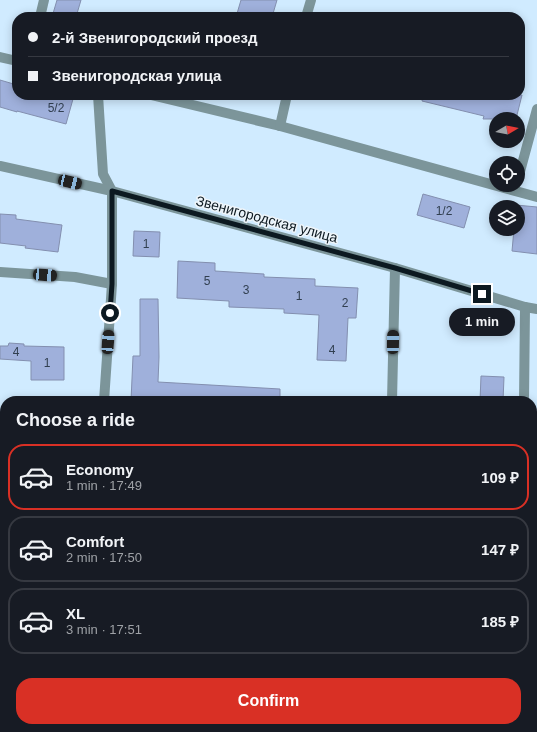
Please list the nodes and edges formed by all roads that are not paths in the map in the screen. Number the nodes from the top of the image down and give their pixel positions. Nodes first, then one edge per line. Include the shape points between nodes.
1 (44, 0) edge
2 (311, 0) edge
3 (41, 12) edge
4 (307, 12) edge
5 (0, 57) edge
6 (12, 60) edge
7 (98, 100) edge
8 (172, 100) edge
9 (286, 100) edge
10 (537, 109) edge
11 (280, 126) junction
12 (524, 156) edge
13 (0, 166) edge
14 (489, 181) edge
15 (112, 191) junction
16 (525, 192) edge
17 (537, 197) edge
18 (395, 268) junction
19 (0, 272) edge
20 (112, 284) junction
21 (526, 307) junction
22 (537, 309) edge
23 (104, 396) edge
24 (392, 396) edge
25 (524, 396) edge

1 - 3 street
2 - 4 street
5 - 6 street
7 - 15 street via 102,174
8 - 11 street
9 - 11 street
10 - 12 street
11 - 14 street
13 - 15 street, Звенигородская улица
15 - 18 street, Звенигородская улица
15 - 20 street
16 - 17 street
18 - 21 street, Звенигородская улица
18 - 24 street
19 - 20 street via 74,277
20 - 23 street
21 - 22 street, Звенигородская улица
21 - 25 street

